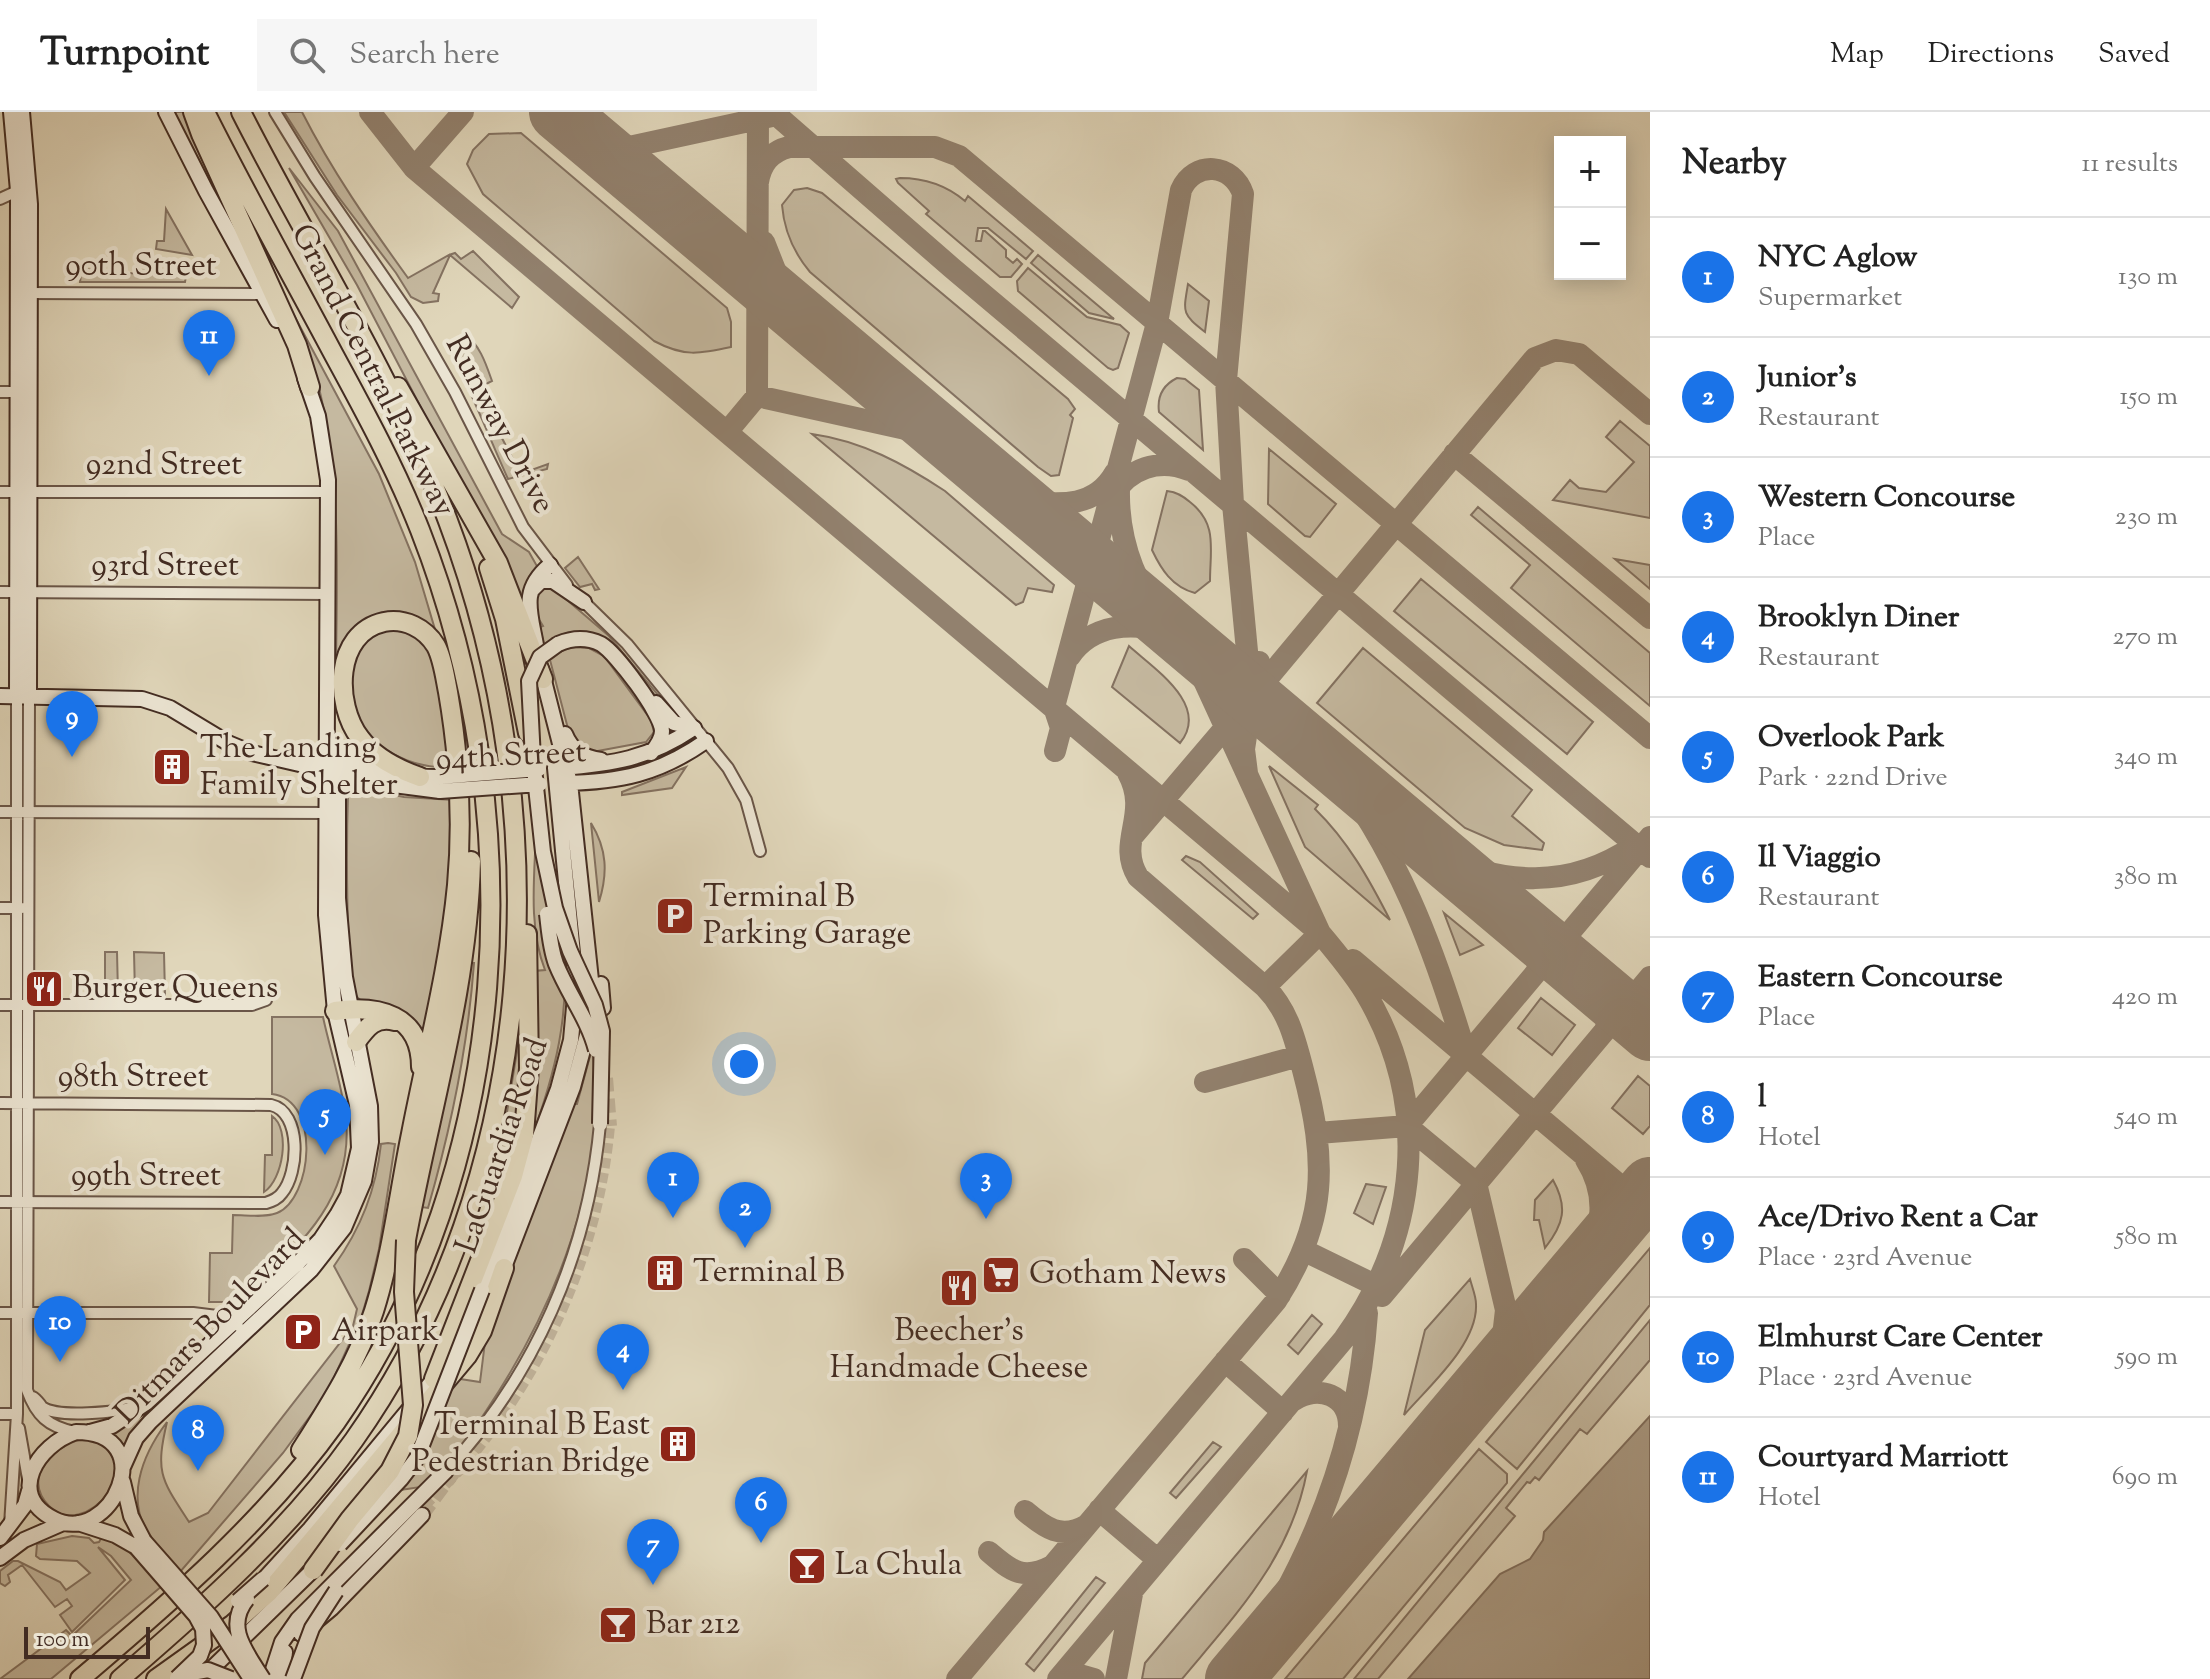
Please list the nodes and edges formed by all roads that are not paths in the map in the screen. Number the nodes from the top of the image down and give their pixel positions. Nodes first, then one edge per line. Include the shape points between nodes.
1 (11, 112) edge
2 (22, 112) edge
3 (166, 112) edge
4 (193, 112) edge
5 (205, 112) edge
6 (241, 112) edge
7 (275, 112) edge
8 (24, 188) junction
9 (0, 199) edge
10 (24, 293) junction
11 (263, 294) junction
12 (357, 329) junction
13 (310, 387) junction
14 (0, 392) edge
15 (24, 392) junction
16 (437, 454) junction
17 (0, 492) edge
18 (24, 492) junction
19 (329, 492) junction
20 (550, 565) junction
21 (0, 592) edge
22 (23, 593) junction
23 (329, 594) junction
24 (529, 597) junction
25 (584, 602) junction
26 (628, 674) junction
27 (543, 679) junction
28 (467, 691) junction
29 (0, 696) edge
30 (23, 696) junction
31 (553, 712) junction
32 (694, 728) junction
33 (706, 741) junction
34 (505, 746) junction
35 (651, 753) junction
36 (629, 760) junction
37 (329, 767) junction
38 (551, 774) junction
39 (420, 777) junction
40 (439, 784) junction
41 (0, 812) edge
42 (23, 812) junction
43 (332, 813) junction
44 (760, 851) dead end
45 (543, 852) junction
46 (0, 908) edge
47 (22, 908) junction
48 (585, 926) junction
49 (266, 1000) dead end
50 (0, 1005) edge
51 (22, 1005) junction
52 (603, 1008) dead end
53 (342, 1010) junction
54 (406, 1027) junction
55 (356, 1042) junction
56 (596, 1050) dead end
57 (0, 1103) edge
58 (22, 1103) junction
59 (600, 1124) joint
60 (411, 1133) junction
61 (0, 1202) edge
62 (22, 1202) junction
63 (266, 1203) joint
64 (504, 1268) junction
65 (22, 1312) junction
66 (0, 1313) edge
67 (239, 1328) junction
68 (434, 1379) junction
69 (27, 1390) junction
70 (157, 1392) junction
71 (0, 1414) edge
72 (17, 1414) junction
73 (83, 1432) junction
74 (446, 1471) joint
75 (123, 1474) junction
76 (29, 1487) junction
77 (422, 1515) tunnel mouth
78 (10, 1517) edge
79 (253, 1520) junction
80 (71, 1523) junction
81 (0, 1538) edge
82 (140, 1544) junction
83 (0, 1558) edge
84 (313, 1570) junction
85 (263, 1579) junction
86 (351, 1581) dead end
87 (336, 1591) dead end
88 (190, 1594) junction
89 (301, 1634) junction
90 (228, 1643) junction
91 (288, 1645) joint
92 (80, 1679) edge
93 (120, 1679) edge
94 (156, 1679) edge
95 (177, 1679) edge
96 (201, 1679) edge
97 (231, 1679) edge
98 (240, 1679) edge
99 (251, 1679) edge
100 (263, 1679) edge
101 (270, 1679) edge
102 (282, 1679) edge
103 (293, 1679) edge

1 - 8 street
2 - 8 street
3 - 11 street, Ditmars Boulevard
4 - 13 highway via 297,345
5 - 28 highway, Grand Central Parkway via 396,475 440,589
6 - 12 highway, Grand Central Parkway
7 - 20 street, Runway Drive via 416,324 523,527
8 - 9 street
8 - 10 street
10 - 11 street, 90th Street
10 - 15 street
11 - 13 street, Ditmars Boulevard
12 - 16 highway via 408,401
12 - 34 highway, Grand Central Parkway via 448,521 481,627
13 - 19 street, Ditmars Boulevard
14 - 15 street
15 - 18 street
16 - 27 highway via 502,572
16 - 38 highway, bridge via 477,537
17 - 18 street, 92nd Street
18 - 19 street, 92nd Street
18 - 22 street
19 - 23 street, Ditmars Boulevard
20 - 24 street via 536,578
20 - 25 street, Runway Drive
21 - 22 street, 93rd Street
22 - 23 street, 93rd Street
22 - 30 street
23 - 37 street, Ditmars Boulevard
24 - 25 street via 538,583 549,580
24 - 27 street
25 - 32 street, Runway Drive via 618,634
26 - 32 street via 674,723
26 - 35 street via 661,723
26 - 38 street, bridge via 598,643 577,639 558,644 536,662 529,681
27 - 31 street
28 - 79 highway, Grand Central Parkway via 485,801 491,914 484,1020 463,1136 430,1241 380,1349 337,1420
28 - 84 highway, bridge via 472,833 468,915 406,1240 404,1292 413,1405 408,1436 390,1471
29 - 30 street, 94th Street
30 - 37 street, 94th Street via 148,700 234,746
30 - 42 street
31 - 36 street via 579,753 600,760
31 - 38 street
32 - 33 street, Runway Drive
32 - 35 street, 94th Street
33 - 38 street, 94th Street via 643,775
33 - 44 street, Runway Drive via 740,788
34 - 68 highway via 526,919 527,1119 513,1176
34 - 93 highway, Grand Central Parkway via 516,885 509,1018 487,1145 443,1279 381,1399 315,1490 244,1565
35 - 36 street, 94th Street
36 - 38 street, 94th Street
37 - 39 street, 94th Street
37 - 40 street, 94th Street via 412,789
37 - 43 street, Ditmars Boulevard
38 - 40 street, 94th Street, bridge
38 - 45 street, bridge
38 - 48 street, LaGuardia Road
38 - 84 street, LaGuardia Road, bridge via 576,1005 555,1098 417,1458
39 - 40 street, 94th Street
39 - 60 highway via 371,750 346,712 343,680 350,651 360,635 382,622 415,626 437,647 459,783 453,926
41 - 42 street
42 - 43 street
42 - 47 street
43 - 53 street, Ditmars Boulevard via 326,915
45 - 56 street, bridge via 551,948
45 - 59 street, bridge via 564,937 600,1022
46 - 47 street
47 - 51 street
48 - 52 street via 596,952
48 - 64 street, LaGuardia Road via 593,988 589,1032
49 - 51 street via 252,1005
50 - 51 street
51 - 58 street
53 - 54 highway via 389,1013
53 - 55 street, Ditmars Boulevard
53 - 67 street, Ditmars Boulevard via 359,1127 348,1195 321,1239
54 - 55 highway via 392,1020 377,1021
54 - 60 highway via 421,1061
55 - 67 street, Ditmars Boulevard via 371,1125 359,1197 344,1228 311,1270
57 - 58 street, 98th Street
58 - 62 street
58 - 63 street, 98th Street via 278,1106 289,1116 292,1170 285,1190
59 - 74 street via 584,1220 552,1311 501,1402
60 - 79 highway via 385,1268 367,1330 317,1424
61 - 62 street, 99th Street
62 - 63 street, 99th Street
62 - 65 street
64 - 68 street, LaGuardia Road via 480,1321
64 - 94 highway via 482,1331 467,1356 300,1558 245,1614
65 - 66 street
65 - 67 street via 193,1313 225,1317
65 - 69 street
65 - 72 street
67 - 70 street, Ditmars Boulevard
67 - 75 street, Ditmars Boulevard via 136,1438
68 - 85 street, LaGuardia Road
69 - 70 street via 42,1407 118,1412
69 - 73 street via 41,1418
70 - 73 street, Ditmars Boulevard via 112,1426
71 - 72 street
72 - 76 street
72 - 78 street
73 - 75 street via 109,1441 120,1456
73 - 76 street via 58,1441 41,1457
74 - 101 street via 298,1619 279,1649
75 - 80 street via 106,1507
75 - 82 street
76 - 78 street
76 - 80 street via 39,1508
77 - 89 street
78 - 81 street
79 - 92 highway, Grand Central Parkway
80 - 82 street
80 - 83 street via 24,1540
82 - 88 street, bridge
82 - 95 street, bridge via 203,1629 200,1656
84 - 96 street, LaGuardia Road
85 - 90 street, bridge via 232,1610
85 - 100 street, bridge via 239,1609 236,1623 241,1643
86 - 89 street
87 - 103 street, bridge via 312,1628
88 - 90 street, bridge
88 - 98 street, bridge
89 - 91 street
90 - 99 street, bridge
91 - 102 street
95 - 97 street, bridge via 205,1670

